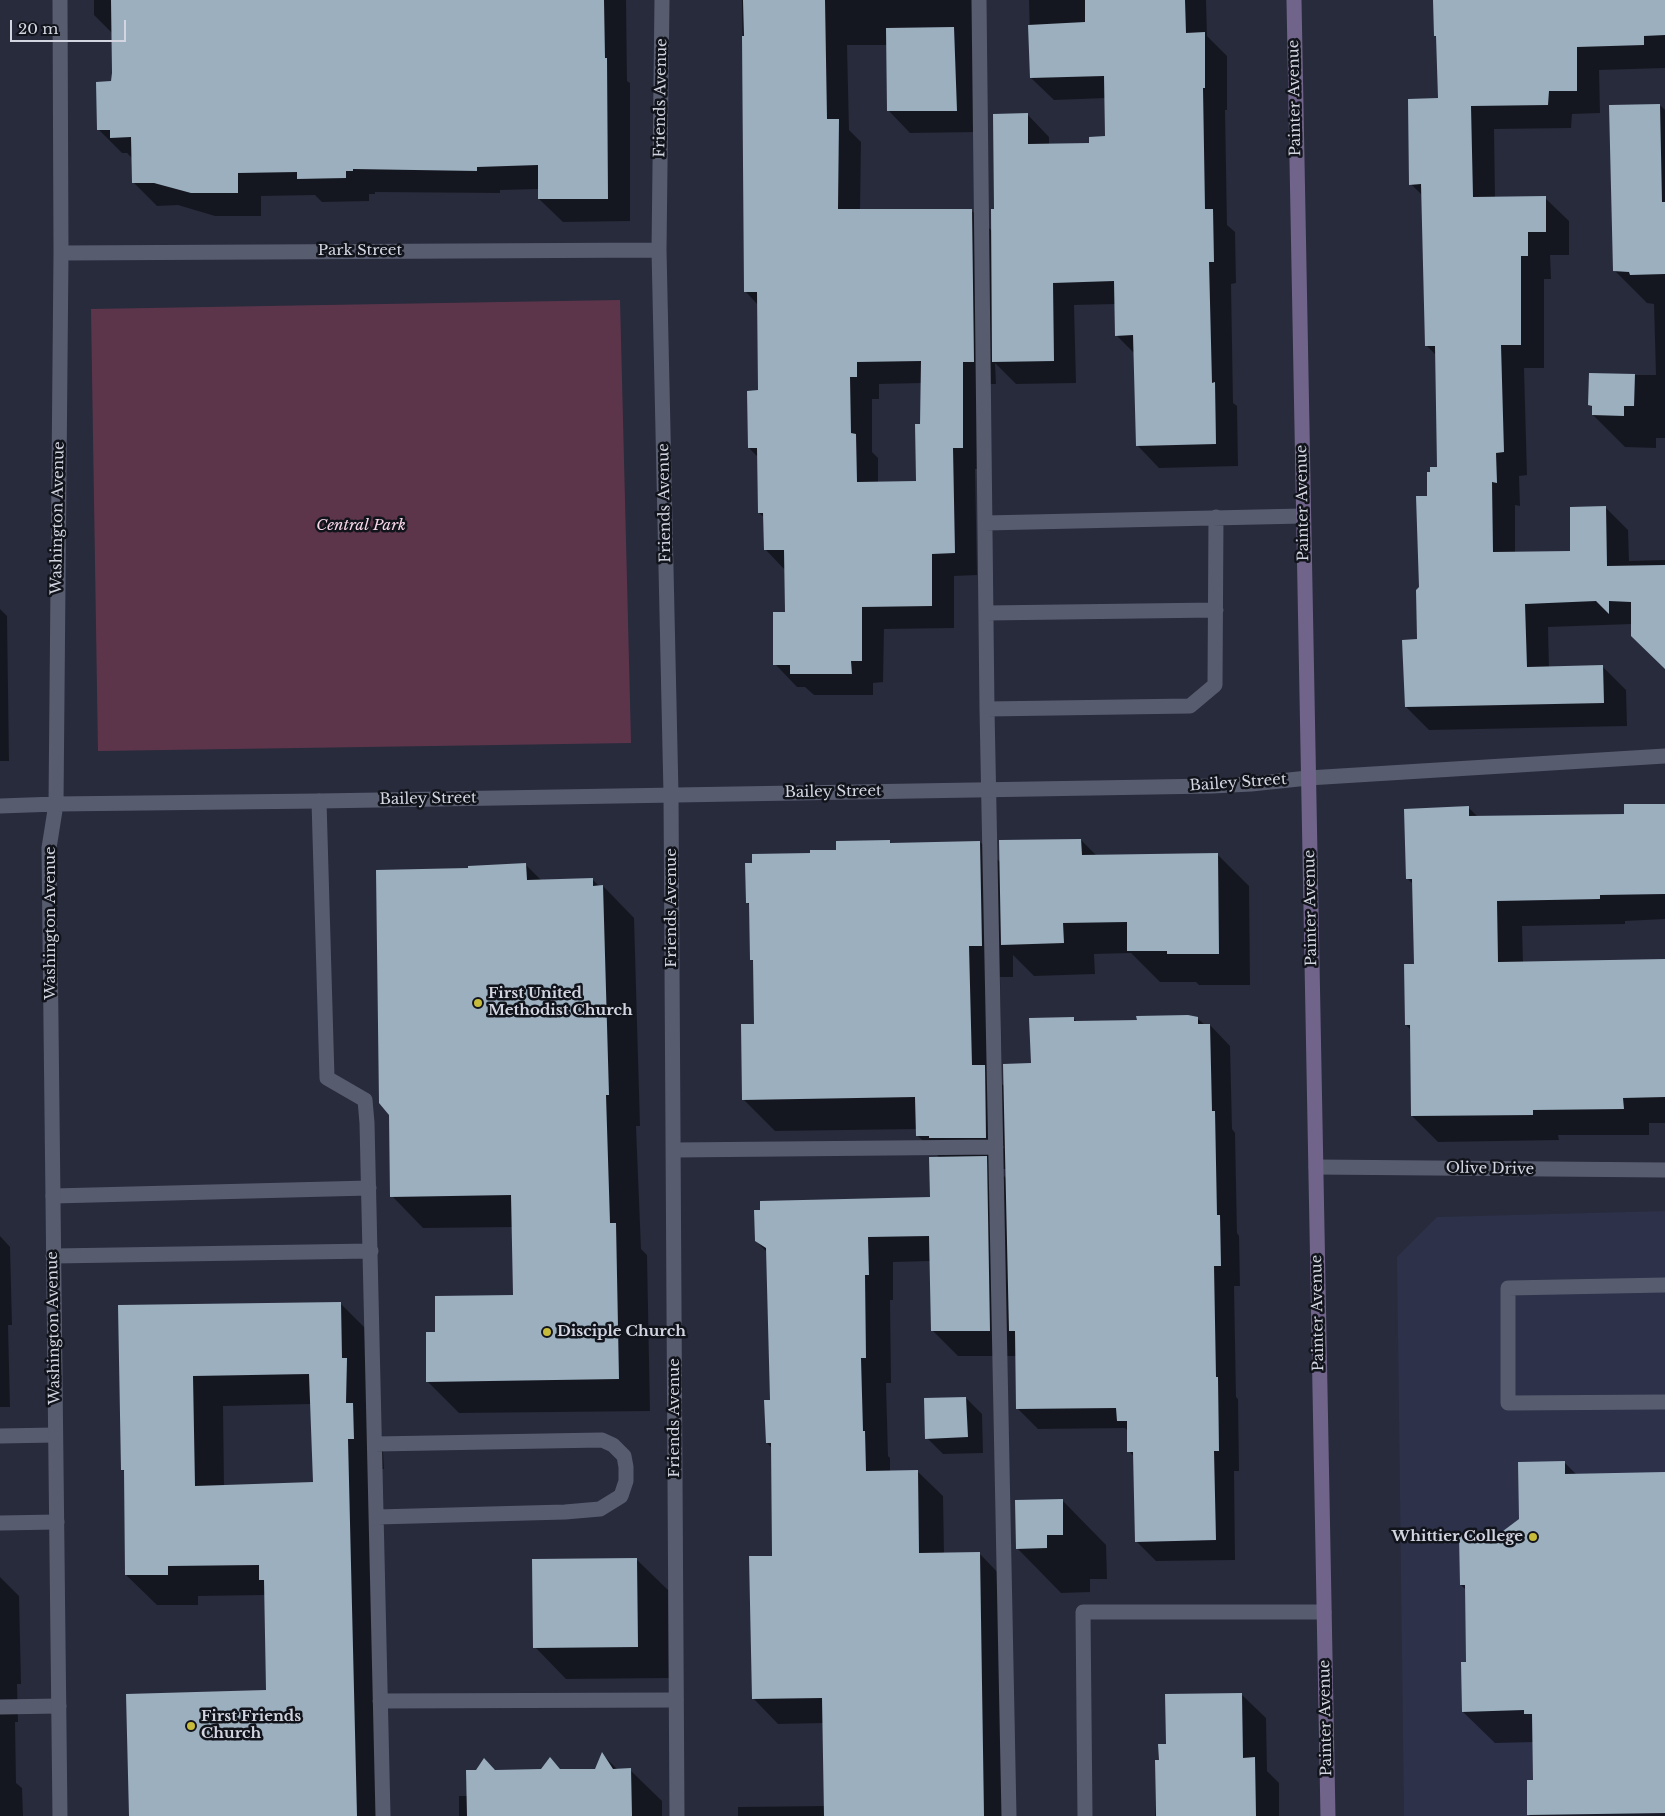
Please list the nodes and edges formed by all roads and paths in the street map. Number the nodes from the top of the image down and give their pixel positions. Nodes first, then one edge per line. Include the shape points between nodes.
1 (60, 0) edge
2 (662, 0) edge
3 (979, 0) edge
4 (1294, 0) edge
5 (659, 250) junction
6 (61, 253) junction
7 (1303, 516) junction
8 (1216, 518) junction
9 (985, 523) junction
10 (1216, 610) junction
11 (986, 613) junction
12 (987, 709) junction
13 (1665, 756) edge
14 (1308, 778) junction
15 (988, 790) junction
16 (671, 794) junction
17 (319, 801) junction
18 (56, 804) junction
19 (0, 806) edge
20 (996, 1147) junction
21 (674, 1150) junction
22 (1316, 1167) junction
23 (1665, 1170) edge
24 (369, 1188) junction
25 (53, 1196) junction
26 (371, 1251) junction
27 (53, 1256) junction
28 (1665, 1285) edge
29 (1665, 1402) edge
30 (55, 1435) junction
31 (0, 1436) edge
32 (375, 1444) junction
33 (377, 1517) junction
34 (57, 1522) junction
35 (0, 1523) edge
36 (1324, 1612) junction
37 (676, 1700) junction
38 (380, 1701) junction
39 (59, 1706) junction
40 (0, 1707) edge
41 (60, 1816) edge
42 (383, 1816) edge
43 (677, 1816) edge
44 (1009, 1816) edge
45 (1085, 1816) edge
46 (1328, 1816) edge

1 - 6 street, Washington Avenue
2 - 5 street, Friends Avenue
3 - 9 street
4 - 7 main road, Painter Avenue
5 - 6 street, Park Street
5 - 16 street, Friends Avenue
6 - 18 street, Washington Avenue
7 - 8 street
7 - 14 main road, Painter Avenue
8 - 9 street
8 - 10 street
9 - 11 street
10 - 11 street
10 - 12 street via 1215,686 1190,706
11 - 12 street
12 - 15 street
13 - 14 street, Bailey Street
14 - 15 street, Bailey Street via 1251,784
14 - 22 main road, Painter Avenue
15 - 16 street, Bailey Street
15 - 20 street
16 - 17 street, Bailey Street
16 - 21 street, Friends Avenue
17 - 18 street, Bailey Street
17 - 24 street via 327,1078 365,1100
18 - 19 street, Bailey Street
18 - 25 street, Washington Avenue via 49,848
20 - 21 street
20 - 44 street
21 - 37 street, Friends Avenue
22 - 23 street, Olive Drive
22 - 36 main road, Painter Avenue
24 - 25 street
24 - 26 street
25 - 27 street, Washington Avenue
26 - 27 street
26 - 32 street
27 - 30 street, Washington Avenue
28 - 29 street via 1508,1288 1508,1403
30 - 31 street
30 - 34 street, Washington Avenue
32 - 33 street
32 - 33 street via 602,1440 624,1456 626,1467 621,1496 600,1509
33 - 38 street
34 - 35 street
34 - 39 street, Washington Avenue
36 - 45 street via 1083,1612
36 - 46 main road, Painter Avenue
37 - 38 street
37 - 43 street, Friends Avenue
38 - 42 street
39 - 40 street
39 - 41 street, Washington Avenue

